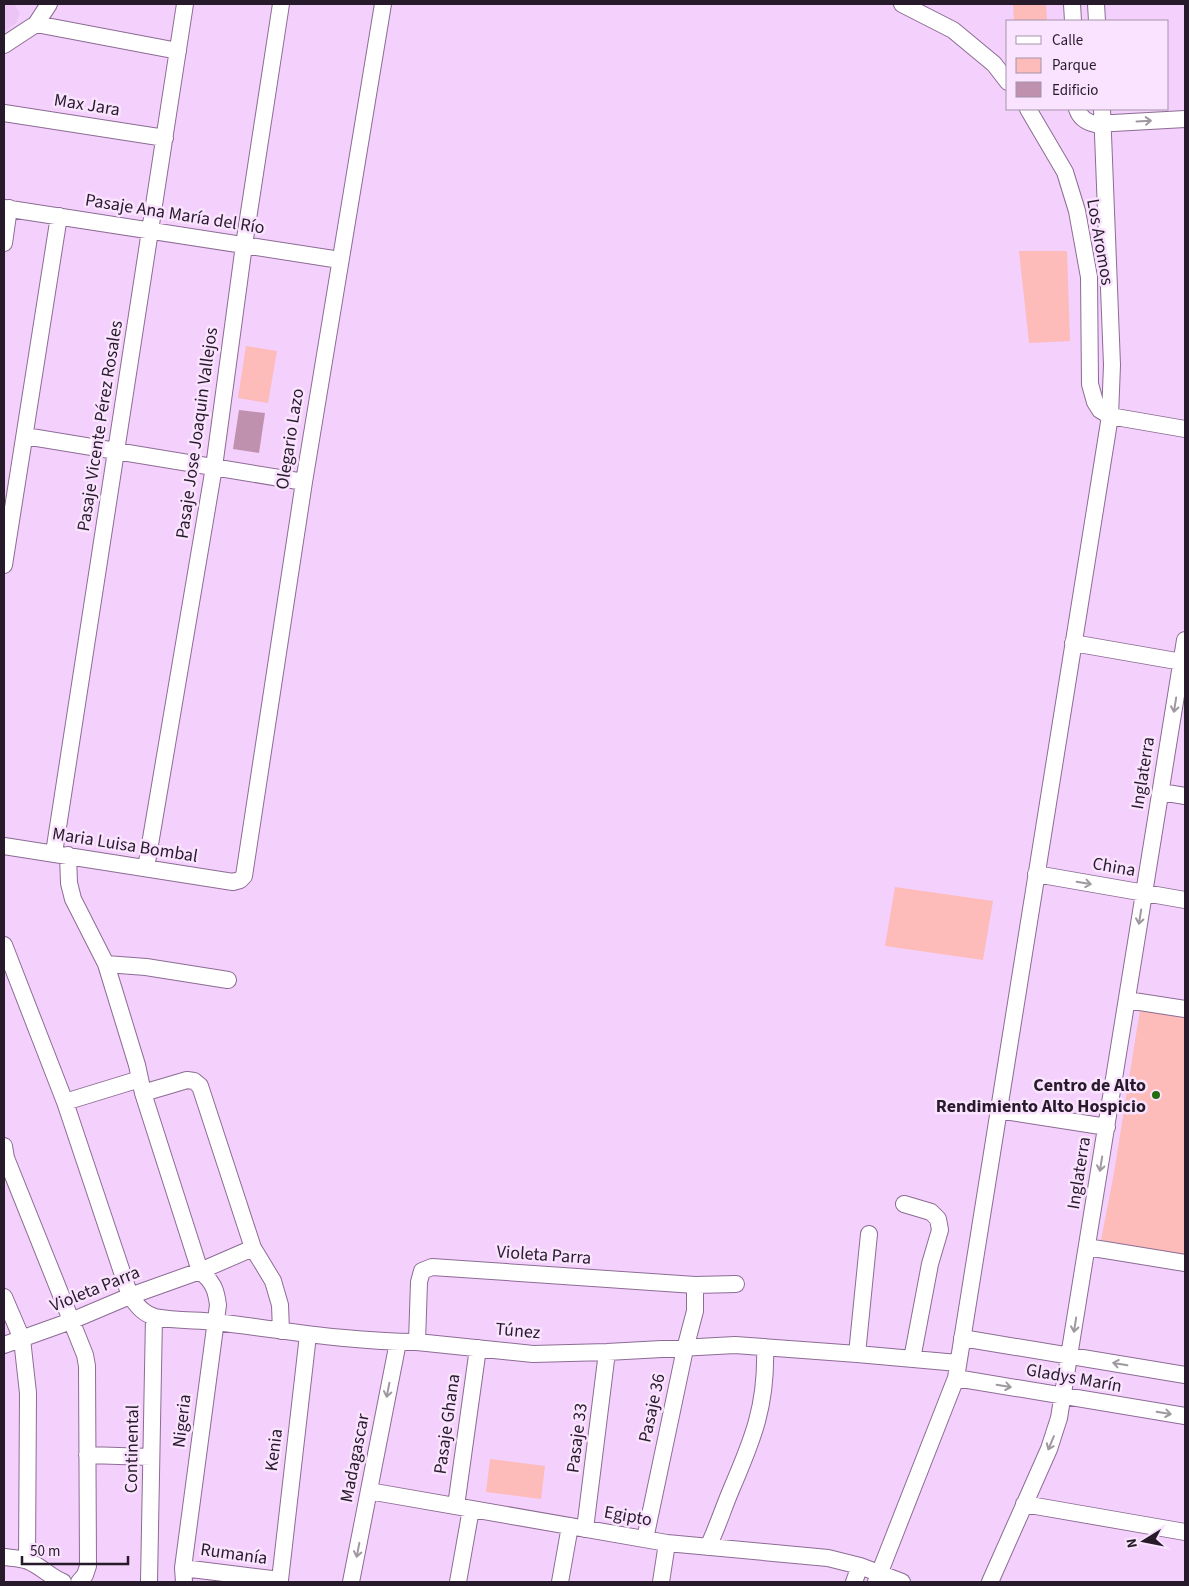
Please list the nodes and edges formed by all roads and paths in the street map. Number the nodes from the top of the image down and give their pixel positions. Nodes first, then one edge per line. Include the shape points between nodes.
1 (49, 4) edge
2 (186, 4) edge
3 (281, 4) edge
4 (383, 4) edge
5 (902, 4) edge
6 (1072, 4) edge
7 (1096, 4) edge
8 (1073, 20) edge
9 (1097, 20) edge
10 (36, 24) junction
11 (4, 45) edge
12 (178, 51) junction
13 (1006, 79) edge
14 (1029, 110) edge
15 (1078, 110) edge
16 (4, 113) edge
17 (1102, 116) edge
18 (1185, 119) edge
19 (165, 138) junction
20 (7, 208) edge
21 (59, 216) junction
22 (150, 230) junction
23 (4, 243) edge
24 (244, 245) junction
25 (340, 260) junction
26 (1110, 416) junction
27 (1185, 429) edge
28 (25, 436) junction
29 (116, 450) junction
30 (214, 467) junction
31 (304, 482) junction
32 (4, 565) edge
33 (1185, 640) edge
34 (1072, 643) junction
35 (1182, 662) junction
36 (1161, 792) junction
37 (1185, 796) edge
38 (4, 846) edge
39 (61, 854) junction
40 (146, 868) junction
41 (1036, 874) junction
42 (240, 880) joint
43 (1144, 893) junction
44 (1185, 900) edge
45 (4, 945) edge
46 (106, 964) junction
47 (228, 980) dead end
48 (1127, 1000) junction
49 (1185, 1009) edge
50 (141, 1086) junction
51 (65, 1102) junction
52 (998, 1110) junction
53 (1107, 1127) junction
54 (5, 1154) edge
55 (904, 1204) dead end
56 (869, 1234) dead end
57 (1087, 1247) junction
58 (253, 1248) junction
59 (1185, 1263) edge
60 (200, 1271) junction
61 (736, 1284) dead end
62 (695, 1285) junction
63 (130, 1296) junction
64 (4, 1297) edge
65 (154, 1317) junction
66 (71, 1321) junction
67 (216, 1322) junction
68 (281, 1331) junction
69 (308, 1335) junction
70 (962, 1338) junction
71 (22, 1339) junction
72 (398, 1342) junction
73 (417, 1342) junction
74 (4, 1345) edge
75 (765, 1347) junction
76 (478, 1348) junction
77 (685, 1349) junction
78 (607, 1352) junction
79 (857, 1354) junction
80 (1070, 1356) junction
81 (912, 1359) junction
82 (957, 1370) junction
83 (1185, 1375) edge
84 (1063, 1396) junction
85 (1185, 1416) edge
86 (88, 1455) junction
87 (151, 1457) junction
88 (369, 1491) junction
89 (1024, 1504) junction
90 (463, 1507) junction
91 (578, 1528) junction
92 (1185, 1532) edge
93 (645, 1540) junction
94 (668, 1543) junction
95 (708, 1547) junction
96 (4, 1557) edge
97 (27, 1560) junction
98 (860, 1566) junction
99 (183, 1575) edge
100 (279, 1578) edge
101 (877, 1578) edge
102 (56, 1581) edge
103 (79, 1582) edge
104 (149, 1582) edge
105 (351, 1582) edge
106 (458, 1582) edge
107 (560, 1582) edge
108 (661, 1582) edge
109 (854, 1582) edge
110 (902, 1582) edge
111 (990, 1582) edge

1 - 10 street
2 - 12 street, Pasaje Vicente Pérez Rosales
3 - 24 street, Pasaje Jose Joaquin Vallejos
4 - 25 street, Olegario Lazo
5 - 13 street via 953,30 994,64
6 - 8 street
7 - 9 street
10 - 11 street
10 - 12 street
12 - 19 street, Pasaje Vicente Pérez Rosales
14 - 26 street, Los Aromos via 1065,172 1076,211 1089,277 1090,384 1095,402
15 - 17 street via 1087,121 1096,124
16 - 19 street, Max Jara
17 -> 18 street
17 - 26 street via 1112,365
19 - 22 street, Pasaje Vicente Pérez Rosales
20 - 21 street, Pasaje Ana María del Río
20 - 23 street
21 - 22 street, Pasaje Ana María del Río
21 - 28 street
22 - 24 street, Pasaje Ana María del Río
22 - 29 street, Pasaje Vicente Pérez Rosales
24 - 25 street, Pasaje Ana María del Río
24 - 30 street, Pasaje Jose Joaquin Vallejos
25 - 31 street, Olegario Lazo
26 - 27 street
26 - 34 street
28 - 29 street
28 - 32 street
29 - 30 street
29 - 39 street, Pasaje Vicente Pérez Rosales
30 - 31 street
30 - 40 street, Pasaje Jose Joaquin Vallejos
31 - 42 street, Olegario Lazo via 244,876
33 - 35 street, Inglaterra
34 - 35 street
34 - 41 street
35 -> 36 street, Inglaterra
36 - 37 street
36 - 43 street, Inglaterra
38 - 39 street, Maria Luisa Bombal
39 - 40 street, Maria Luisa Bombal
39 - 46 street, Pasaje Vicente Pérez Rosales via 73,899
40 - 42 street, Maria Luisa Bombal via 233,882
41 -> 43 street, China
41 - 52 street
43 - 44 street, China
43 -> 48 street, Inglaterra
45 - 51 street
46 - 47 street
46 - 50 street, Pasaje Vicente Pérez Rosales
48 - 49 street
48 - 53 street, Inglaterra
50 - 51 street
50 - 58 street via 188,1080 200,1086
50 - 60 street, Pasaje Vicente Pérez Rosales
51 - 63 street
52 - 53 street
52 - 70 street
53 -> 57 street, Inglaterra
54 - 66 street
55 - 81 street via 931,1212 938,1219 940,1230 930,1264
56 - 79 street
57 - 59 street
57 -> 80 street, Inglaterra
58 - 60 street, Violeta Parra
58 - 68 street via 273,1281 280,1305
60 - 63 street, Violeta Parra
60 - 67 street, Nigeria via 210,1278 216,1291
61 - 62 street, Violeta Parra
62 - 73 street, Violeta Parra via 432,1267 422,1271 419,1282
62 - 77 street, Pasaje 36 via 694,1311
63 - 65 street via 140,1310
63 - 66 street, Violeta Parra
64 - 71 street
65 - 67 street, Túnez
65 - 87 street, Continental
66 - 71 street, Violeta Parra
66 - 86 street via 87,1366
67 - 68 street, Túnez
67 - 99 street, Nigeria
68 - 69 street, Túnez
69 - 72 street, Túnez
69 - 100 street, Kenia
70 - 80 street, Gladys Marín
70 - 82 street
71 - 74 street, Violeta Parra
71 - 97 street via 28,1393
72 - 73 street, Túnez
72 -> 88 street, Madagascar
73 - 76 street, Túnez
75 - 77 street, Túnez via 735,1345
75 - 79 street, Túnez
75 - 95 street via 765,1385 758,1422
76 - 78 street, Túnez via 533,1354
76 - 90 street, Pasaje Ghana
77 - 78 street, Túnez
77 - 93 street, Pasaje 36
78 - 91 street, Pasaje 33
79 - 81 street, Túnez
83 -> 80 street, Gladys Marín
80 - 84 street, Inglaterra
81 - 82 street, Gladys Marín
82 -> 84 street, Gladys Marín
82 - 101 street
84 -> 85 street, Gladys Marín
84 -> 89 street, Inglaterra via 1055,1434
86 - 87 street
86 - 103 street via 88,1566
87 - 104 street, Continental
88 - 90 street, Egipto
88 -> 105 street, Madagascar
89 - 92 street
89 - 111 street, Inglaterra
90 - 91 street, Egipto
90 - 106 street, Pasaje Ghana
91 - 93 street, Egipto
91 - 107 street, Pasaje 33
93 - 94 street, Egipto
94 - 95 street, Egipto
94 - 108 street
95 - 98 street, Egipto via 828,1558
96 - 97 street
97 - 102 street
98 - 101 street, Egipto
98 - 109 street
99 - 100 street, Rumanía
101 - 110 street, Egipto

